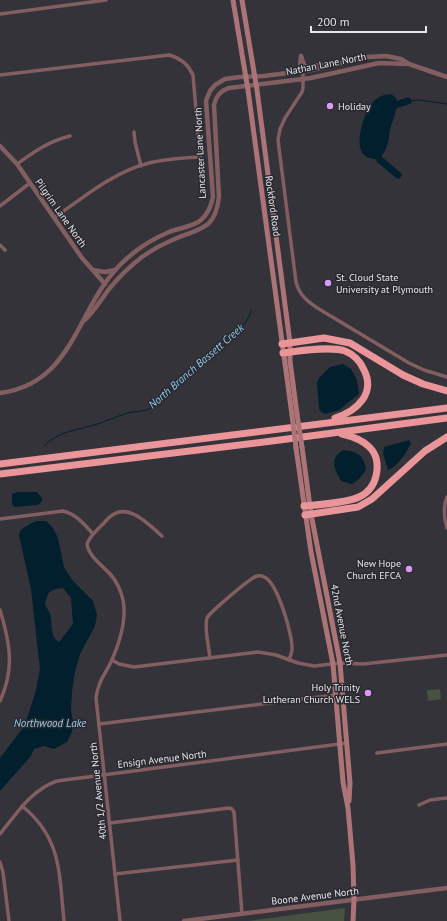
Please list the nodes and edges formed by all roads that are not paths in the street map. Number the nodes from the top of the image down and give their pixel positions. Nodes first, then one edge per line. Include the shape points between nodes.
1 (106, 0) edge
2 (233, 0) edge
3 (242, 0) edge
4 (70, 2) edge
5 (0, 14) edge
6 (409, 64) junction
7 (331, 66) junction
8 (302, 71) junction
9 (295, 72) junction
10 (0, 75) edge
11 (246, 77) junction
12 (255, 77) junction
13 (447, 78) edge
14 (303, 79) junction
15 (247, 85) junction
16 (256, 85) junction
17 (134, 132) dead end
18 (70, 136) dead end
19 (0, 146) edge
20 (17, 164) junction
21 (141, 166) junction
22 (30, 183) junction
23 (0, 206) edge
24 (54, 218) junction
25 (0, 245) edge
26 (5, 250) dead end
27 (116, 269) junction
28 (92, 270) junction
29 (104, 283) junction
30 (110, 289) junction
31 (84, 322) junction
32 (286, 343) junction
33 (287, 353) junction
34 (447, 377) edge
35 (447, 391) edge
36 (0, 393) edge
37 (447, 408) edge
38 (447, 418) edge
39 (324, 423) junction
40 (336, 432) junction
41 (447, 436) edge
42 (299, 448) joint
43 (0, 464) edge
44 (0, 474) edge
45 (447, 496) edge
46 (307, 506) junction
47 (308, 514) junction
48 (0, 519) edge
49 (447, 528) edge
50 (93, 534) junction
51 (162, 536) dead end
52 (0, 610) edge
53 (447, 655) edge
54 (210, 658) junction
55 (112, 660) junction
56 (288, 660) junction
57 (340, 663) junction
58 (332, 664) junction
59 (336, 695) junction
60 (0, 701) edge
61 (99, 724) junction
62 (347, 743) junction
63 (340, 744) junction
64 (447, 744) edge
65 (377, 754) dead end
66 (105, 774) junction
67 (447, 798) edge
68 (419, 805) dead end
69 (22, 806) junction
70 (348, 808) junction
71 (110, 823) junction
72 (0, 834) edge
73 (238, 860) junction
74 (0, 862) edge
75 (115, 874) junction
76 (447, 888) edge
77 (354, 900) junction
78 (242, 914) junction
79 (9, 921) edge
80 (64, 921) edge
81 (120, 921) edge
82 (184, 921) edge
83 (353, 921) edge

1 - 4 street
2 - 11 main road, Rockford Road
3 - 12 main road, Rockford Road
4 - 5 street
6 - 7 street, Nathan Lane North via 401,59 377,56
6 - 13 street, Nathan Lane North
6 - 14 street, Nathan Lane North via 379,63
7 - 8 street, Nathan Lane North
7 - 9 street via 306,67 301,56 300,67
8 - 9 street, Nathan Lane North
8 - 14 street
9 - 12 street, Nathan Lane North
10 - 21 street via 163,55 175,56 186,64 193,75 200,156
11 - 12 street, Lancaster Lane North
11 - 15 main road, Rockford Road
11 - 27 street, Lancaster Lane North via 225,79 215,85 207,96 213,197 207,214 196,224 150,242
12 - 16 main road, Rockford Road
14 - 16 street, Nathan Lane North
14 - 34 street via 301,96 285,118 278,140 296,282 306,300 319,309 409,363
15 - 16 street, Nathan Lane North
15 - 30 street, Lancaster Lane North via 225,89 216,97 214,112 219,197 215,216 198,231 157,247 143,256
15 - 32 main road, Rockford Road
16 - 32 main road, Rockford Road
17 - 21 street
18 - 20 street via 42,146
19 - 20 street, Pilgrim Lane North
20 - 22 street, Pilgrim Lane North
21 - 24 street via 109,180
22 - 23 street
22 - 24 street, Pilgrim Lane North
24 - 28 street, Pilgrim Lane North
25 - 26 street
27 - 28 street via 105,272
27 - 29 street, Lancaster Lane North
28 - 29 street, Pilgrim Lane North
29 - 30 street, Pilgrim Lane North
29 - 31 street, Lancaster Lane North
30 - 31 street, Lancaster Lane North
31 - 36 street, Lancaster Lane North via 50,371 23,388
32 - 33 main road, Rockford Road
32 - 35 highway via 324,338 350,343 403,375
33 - 39 highway via 340,350 355,357 364,370 367,391 358,406
33 - 42 main road, Rockford Road, bridge
37 - 39 highway
38 - 40 highway
39 - 43 highway
40 - 44 highway
40 - 46 highway via 358,439 374,453 377,465 374,481 365,494 358,498
41 - 47 highway via 425,451 372,499 358,507
42 - 46 main road, 42nd Avenue North
45 - 49 street via 444,517
46 - 47 main road, 42nd Avenue North
47 - 57 main road, 42nd Avenue North
47 - 58 main road, 42nd Avenue North via 311,552
48 - 50 street via 63,511 77,518
50 - 51 street via 112,515 131,512
50 - 55 street, 40th 1/2 Avenue North via 88,540 88,548 116,583 123,600 124,618
52 - 60 street via 9,641 10,663
53 - 57 street via 363,664
54 - 55 street via 134,667
54 - 56 street via 258,652
54 - 56 street via 206,625 208,616 254,577 263,576 274,585 287,619 292,644
55 - 61 street, 40th 1/2 Avenue North via 97,690
56 - 58 street via 314,666
57 - 58 street
57 - 62 main road, 42nd Avenue North
58 - 59 main road, 42nd Avenue North
59 - 61 street
59 - 63 main road, 42nd Avenue North
61 - 66 street, 40th 1/2 Avenue North
62 - 63 street, Ensign Avenue North
62 - 70 main road, 42nd Avenue North via 350,783
63 - 66 street, Ensign Avenue North
63 - 70 main road, 42nd Avenue North
64 - 65 street
66 - 69 street, Ensign Avenue North via 67,778 48,784 31,795
66 - 71 street, 40th 1/2 Avenue North
67 - 68 street via 430,800
69 - 72 street, Ensign Avenue North
69 - 80 street via 43,827 54,848
70 - 77 main road, 42nd Avenue North
71 - 73 street via 229,808 234,812
71 - 75 street, 40th 1/2 Avenue North
73 - 75 street
73 - 78 street
74 - 79 street via 4,872
75 - 81 street, 40th 1/2 Avenue North
76 - 77 street, Boone Avenue North
77 - 78 street, Boone Avenue North
77 - 83 main road, 42nd Avenue North
78 - 82 street, Boone Avenue North

